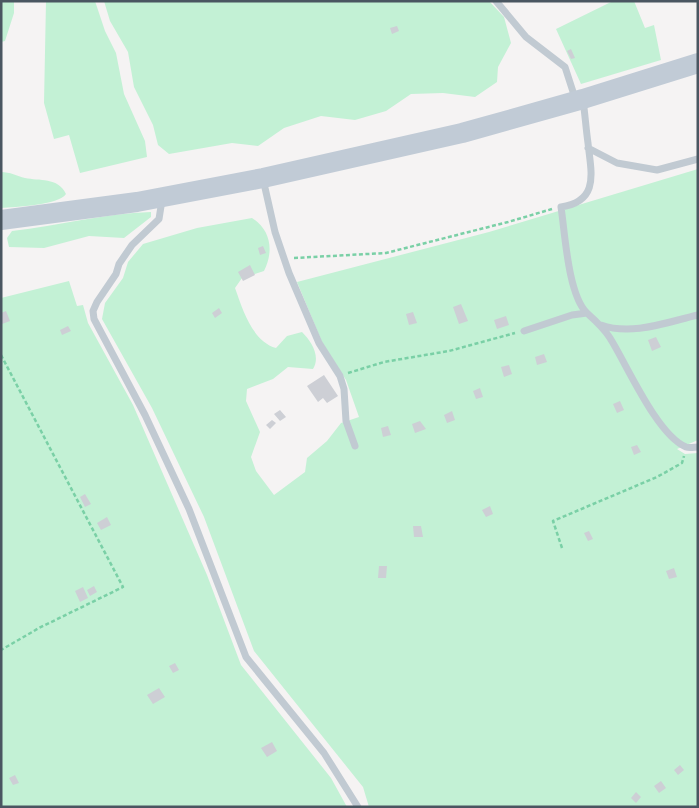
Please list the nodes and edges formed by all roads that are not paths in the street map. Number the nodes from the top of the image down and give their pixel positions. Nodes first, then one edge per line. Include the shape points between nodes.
1 (496, 1) edge
2 (698, 63) edge
3 (580, 100) junction
4 (588, 148) junction
5 (698, 159) edge
6 (263, 178) junction
7 (162, 197) junction
8 (1, 220) edge
9 (587, 313) junction
10 (698, 315) edge
11 (601, 325) junction
12 (524, 330) road end
13 (355, 446) dead end
14 (698, 447) edge
15 (358, 807) edge

1 - 3 lane via 526,37 564,67
2 - 3 street
3 - 4 lane
3 - 6 street via 462,133
4 - 5 lane via 617,163 657,170
4 - 9 lane via 591,184 585,196 574,205 561,207 565,250 575,293 580,307
6 - 7 street
6 - 13 lane via 275,232 313,329 340,376 346,396 346,421
7 - 8 street
7 - 15 lane via 159,219 132,245 119,264 97,302 94,320 145,415 189,509 246,657 324,753
9 - 11 lane
9 - 12 lane
10 - 11 lane via 620,330
11 - 14 lane via 651,411 672,436 687,447

